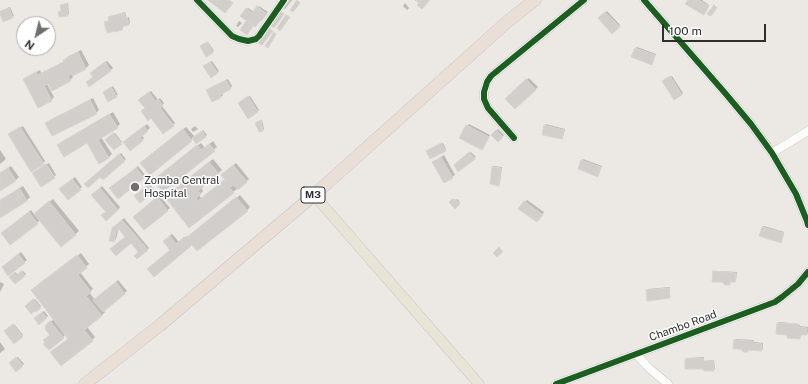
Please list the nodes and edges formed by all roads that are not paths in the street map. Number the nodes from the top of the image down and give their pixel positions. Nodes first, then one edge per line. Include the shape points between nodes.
1 (197, 0) edge
2 (284, 0) edge
3 (535, 0) edge
4 (584, 0) edge
5 (644, 0) edge
6 (808, 131) edge
7 (514, 138) dead end
8 (772, 153) junction
9 (314, 195) junction
10 (808, 225) edge
11 (808, 272) edge
12 (636, 354) junction
13 (86, 384) edge
14 (479, 384) edge
15 (556, 384) edge
16 (668, 384) edge

1 - 2 street via 232,36 248,41 256,40
3 - 9 highway, M3 via 507,22
4 - 7 street via 487,82 484,99 488,108
5 - 8 street via 751,124
6 - 8 street
8 - 10 street via 796,194
9 - 13 highway, M3
9 - 14 main road
11 - 12 street, Chambo Road via 798,284 775,302
12 - 15 street, Chambo Road
12 - 16 street

